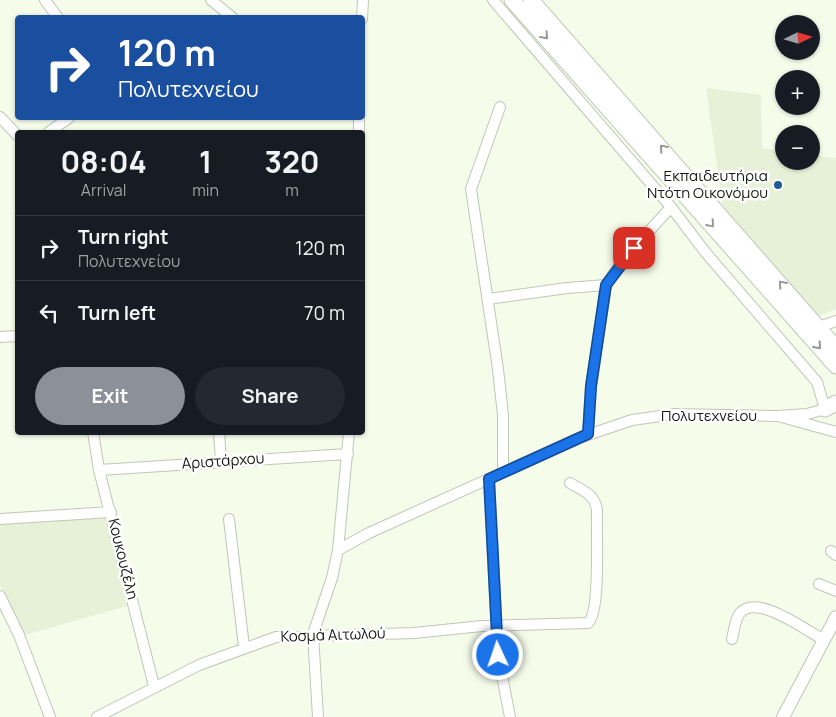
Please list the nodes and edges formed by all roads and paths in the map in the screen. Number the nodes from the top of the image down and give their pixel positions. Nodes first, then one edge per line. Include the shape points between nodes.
1 (45, 0) edge
2 (211, 0) edge
3 (363, 0) edge
4 (493, 0) edge
5 (512, 0) edge
6 (531, 0) edge
7 (56, 15) edge
8 (228, 15) edge
9 (362, 15) edge
10 (500, 107) dead end
11 (0, 117) edge
12 (67, 120) edge
13 (52, 130) edge
14 (15, 133) edge
15 (671, 206) junction
16 (606, 285) junction
17 (488, 299) junction
18 (836, 321) edge
19 (819, 327) junction
20 (15, 336) edge
21 (0, 337) edge
22 (836, 348) edge
23 (836, 366) edge
24 (830, 406) edge
25 (778, 416) junction
26 (836, 432) edge
27 (588, 434) junction
28 (93, 435) edge
29 (219, 435) edge
30 (349, 435) edge
31 (348, 454) junction
32 (222, 461) junction
33 (99, 470) junction
34 (503, 472) junction
35 (489, 479) junction
36 (570, 484) dead end
37 (111, 512) junction
38 (0, 519) edge
39 (229, 519) dead end
40 (338, 550) junction
41 (819, 584) dead end
42 (836, 591) edge
43 (0, 596) edge
44 (836, 617) edge
45 (496, 626) junction
46 (312, 634) junction
47 (829, 636) edge
48 (732, 639) dead end
49 (244, 647) junction
50 (154, 686) junction
51 (100, 716) edge
52 (787, 716) edge
53 (50, 717) edge
54 (318, 717) edge
55 (510, 717) edge

1 - 7 street
2 - 8 street
3 - 9 street
4 - 15 street
5 -> 23 highway
19 -> 6 highway
10 - 17 street via 471,189
11 - 14 street
12 - 13 street
15 - 16 street via 622,261
15 - 24 street via 706,253 807,369
16 - 17 street
16 - 27 street via 591,386
17 - 34 street via 503,415
18 - 19 street
19 - 22 highway
20 - 21 street
24 - 25 street via 807,414
25 - 26 street, Πολυτεχνείου
25 - 27 street, Πολυτεχνείου via 660,415 622,422
27 - 34 street, Πολυτεχνείου
28 - 33 street, Κουκουζέλη
29 - 32 street
30 - 31 street
31 - 32 street, Αριστάρχου
31 - 40 street
32 - 33 street, Αριστάρχου
33 - 37 street, Κουκουζέλη
34 - 35 street, Πολυτεχνείου
35 - 40 street, Πολυτεχνείου
35 - 45 street
36 - 45 street, Κοσμά Αιτωλού via 596,501 596,601 592,620 584,624
37 - 38 street
37 - 50 street, Κουκουζέλη
39 - 49 street
40 - 46 street via 332,578
41 - 42 street
43 - 53 street via 19,635
44 - 47 main road
45 - 46 street, Κοσμά Αιτωλού via 414,633
45 - 55 street
46 - 49 street, Κοσμά Αιτωλού via 276,637
46 - 54 street
47 - 48 street via 760,606 740,612
47 - 52 main road
49 - 50 street, Κοσμά Αιτωλού
50 - 51 street, Κοσμά Αιτωλού

